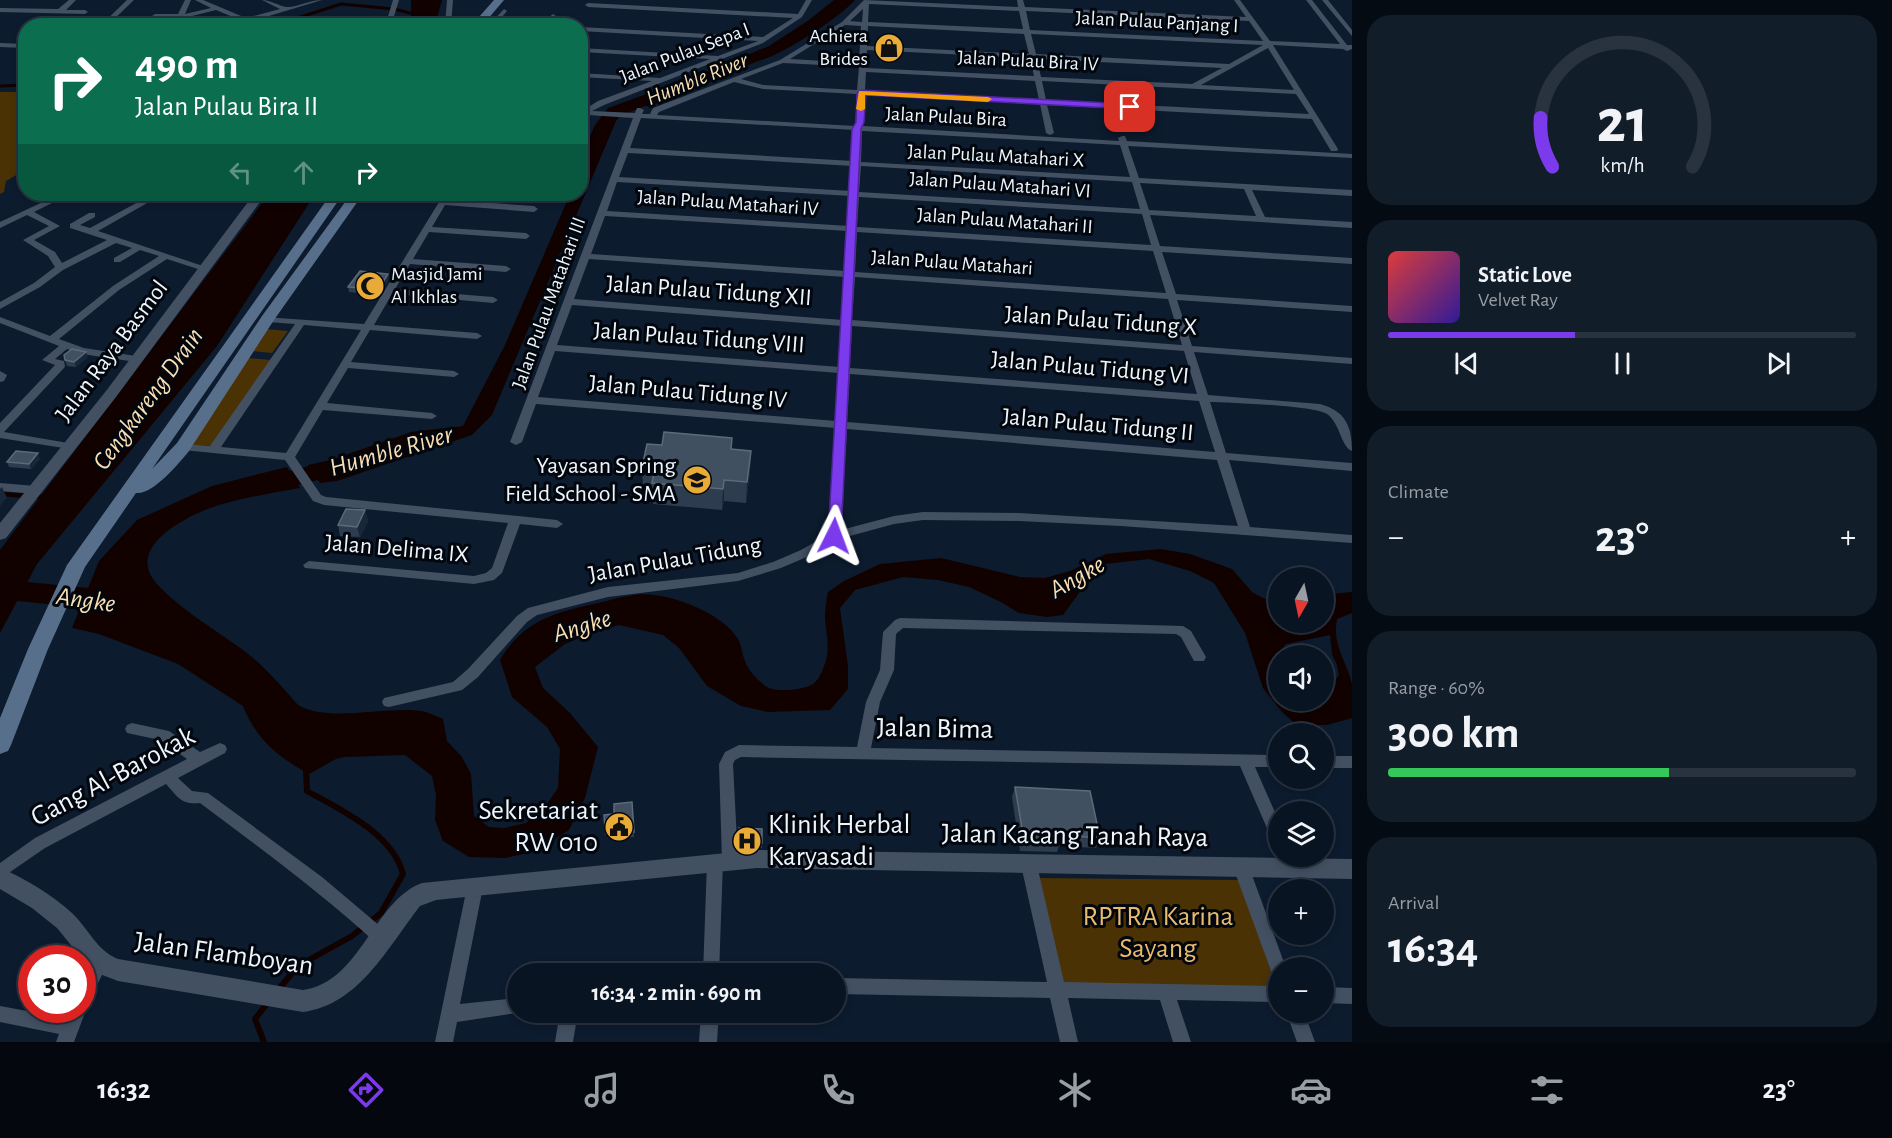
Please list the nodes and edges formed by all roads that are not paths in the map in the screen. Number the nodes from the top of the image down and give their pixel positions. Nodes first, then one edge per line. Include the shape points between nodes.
1 (20, 0) edge
2 (73, 0) edge
3 (131, 0) edge
4 (188, 0) edge
5 (198, 0) edge
6 (265, 0) edge
7 (319, 0) edge
8 (396, 0) edge
9 (450, 0) edge
10 (499, 0) edge
11 (809, 0) edge
12 (1020, 0) edge
13 (1237, 0) edge
14 (1308, 0) edge
15 (1325, 0) edge
16 (867, 2) edge
17 (903, 2) edge
18 (960, 3) edge
19 (588, 5) dead end
20 (217, 8) junction
21 (1022, 9) junction
22 (3, 10) edge
23 (288, 10) junction
24 (504, 11) dead end
25 (59, 12) junction
26 (85, 12) dead end
27 (155, 16) dead end
28 (553, 16) dead end
29 (800, 16) junction
30 (180, 17) junction
31 (112, 18) edge
32 (240, 18) edge
33 (258, 18) edge
34 (392, 18) edge
35 (449, 18) edge
36 (483, 18) edge
37 (498, 18) edge
38 (551, 18) edge
39 (1251, 19) junction
40 (844, 23) junction
41 (864, 24) junction
42 (588, 29) edge
43 (1028, 32) junction
44 (1352, 34) edge
45 (0, 38) edge
46 (18, 39) edge
47 (766, 39) junction
48 (1269, 44) junction
49 (0, 45) edge
50 (18, 46) edge
51 (1349, 47) edge
52 (863, 48) junction
53 (588, 50) edge
54 (1352, 54) edge
55 (1033, 57) junction
56 (722, 58) junction
57 (783, 61) junction
58 (1228, 66) junction
59 (863, 67) junction
60 (588, 75) edge
61 (1038, 78) junction
62 (663, 80) junction
63 (735, 80) junction
64 (1193, 86) junction
65 (1299, 92) junction
66 (861, 93) junction
67 (1043, 102) junction
68 (588, 107) edge
69 (597, 109) junction
70 (639, 113) junction
71 (653, 114) junction
72 (1314, 117) junction
73 (858, 125) junction
74 (1050, 133) junction
75 (1122, 140) junction
76 (1334, 149) junction
77 (625, 150) junction
78 (1352, 150) edge
79 (1352, 156) edge
80 (855, 164) junction
81 (615, 179) junction
82 (1135, 180) junction
83 (1247, 187) junction
84 (1352, 193) edge
85 (853, 194) junction
86 (47, 201) edge
87 (140, 201) edge
88 (255, 201) edge
89 (332, 201) edge
90 (352, 201) edge
91 (444, 201) edge
92 (465, 201) edge
93 (28, 208) junction
94 (534, 208) dead end
95 (602, 213) junction
96 (1145, 213) junction
97 (92, 215) dead end
98 (1262, 220) junction
99 (0, 225) edge
100 (1352, 225) edge
101 (56, 226) junction
102 (73, 226) junction
103 (427, 229) junction
104 (851, 229) junction
105 (90, 232) junction
106 (526, 236) dead end
107 (114, 240) junction
108 (138, 248) junction
109 (1156, 249) junction
110 (586, 256) junction
111 (164, 257) junction
112 (117, 260) dead end
113 (407, 261) junction
114 (1352, 261) edge
115 (60, 268) junction
116 (204, 268) junction
117 (506, 269) dead end
118 (849, 274) junction
119 (389, 291) junction
120 (1171, 296) junction
121 (493, 300) dead end
122 (569, 302) junction
123 (0, 306) edge
124 (1352, 309) edge
125 (267, 319) junction
126 (0, 320) edge
127 (301, 322) junction
128 (846, 322) junction
129 (367, 327) junction
130 (477, 336) dead end
131 (51, 340) junction
132 (66, 345) junction
133 (552, 348) junction
134 (1187, 348) junction
135 (136, 359) junction
136 (1352, 361) edge
137 (345, 365) junction
138 (844, 370) junction
139 (454, 374) dead end
140 (1203, 398) junction
141 (532, 400) junction
142 (320, 406) junction
143 (432, 416) dead end
144 (841, 425) junction
145 (0, 430) edge
146 (0, 435) edge
147 (516, 441) dead end
148 (70, 446) junction
149 (183, 447) junction
150 (1352, 448) edge
151 (213, 450) junction
152 (1222, 457) junction
153 (289, 459) junction
154 (1352, 468) edge
155 (0, 487) edge
156 (31, 496) junction
157 (122, 502) junction
158 (515, 520) junction
159 (557, 524) dead end
160 (1245, 531) junction
161 (0, 534) edge
162 (834, 536) junction
163 (1352, 539) edge
164 (309, 565) dead end
165 (1199, 657) dead end
166 (389, 702) dead end
167 (132, 729) dead end
168 (0, 746) edge
169 (220, 749) dead end
170 (863, 754) junction
171 (200, 760) junction
172 (1245, 760) junction
173 (1268, 761) edge
174 (1334, 762) edge
175 (1352, 762) edge
176 (169, 778) junction
177 (1268, 814) edge
178 (722, 861) junction
179 (1268, 864) edge
180 (1029, 865) junction
181 (1241, 867) junction
182 (1334, 867) edge
183 (1352, 869) edge
184 (0, 872) edge
185 (0, 878) edge
186 (475, 887) junction
187 (371, 928) junction
188 (1274, 957) edge
189 (100, 963) junction
190 (712, 963) edge
191 (96, 971) edge
192 (846, 986) edge
193 (1057, 990) junction
194 (1166, 992) junction
195 (1268, 994) edge
196 (1334, 995) edge
197 (1352, 996) edge
198 (507, 1007) edge
199 (0, 1014) edge
200 (449, 1014) junction
201 (567, 1023) edge
202 (709, 1023) edge
203 (1299, 1023) edge
204 (67, 1034) edge
205 (444, 1042) edge
206 (564, 1042) edge
207 (708, 1042) edge
208 (1069, 1042) edge
209 (1182, 1042) edge
210 (1306, 1042) edge

1 - 22 street
2 - 25 street
3 - 31 street
4 - 30 street
5 - 20 street
6 - 23 street
7 - 23 street
8 - 34 street
9 - 35 street
10 - 36 main road
11 - 29 street, Jalan Pulau Sepa I
12 - 21 street
13 - 39 street, Jalan Pulau Panjang I
14 - 51 street
15 - 44 street
16 - 17 street
16 - 40 street
16 - 41 street
17 - 18 street
18 - 21 street
19 - 29 street
20 - 30 street
20 - 32 street
21 - 39 street
21 - 43 street
22 - 25 street
23 - 33 street
24 - 37 street
25 - 26 street
27 - 30 street
28 - 38 street
29 - 47 street, Jalan Pulau Sepa I
39 - 48 street, Jalan Pulau Panjang I
40 - 41 street, Jalan Pulau Panjang I
40 - 57 street
41 - 43 street, Jalan Pulau Panjang I
41 - 52 street
42 - 47 street
43 - 48 street, Jalan Pulau Panjang I
43 - 55 street
45 - 46 street
47 - 56 street, Jalan Pulau Sepa I
48 - 51 street
48 - 58 street
48 - 65 street
49 - 50 street
51 - 54 street
52 - 55 street
52 - 59 street
53 - 56 street
55 - 58 street
55 - 61 street
56 - 62 street, Jalan Pulau Sepa I
57 - 59 street, Jalan Pulau Bira IV
57 - 63 street
58 - 64 street
59 - 61 street, Jalan Pulau Bira IV
59 - 66 street
60 - 62 street
61 - 64 street, Jalan Pulau Bira IV
61 - 67 street
62 - 69 street, Jalan Pulau Sepa I
63 - 66 street via 763,87
63 - 71 street
64 - 65 street, Jalan Pulau Bira IV
65 - 72 street
66 - 67 street
66 - 73 street
67 - 72 street
67 - 74 street
68 - 69 street
69 - 70 street, Jalan Pulau Bira via 626,108
69 - 70 street, Jalan Pulau Bira via 621,116
70 - 71 street, Jalan Pulau Bira
70 - 77 street, Jalan Pulau Matahari III
71 - 73 street, Jalan Pulau Bira
72 - 76 street
73 - 74 street, Jalan Pulau Bira
73 - 75 street, Jalan Pulau Bira
73 - 80 street
74 - 75 street, Jalan Pulau Bira
75 - 76 street, Jalan Pulau Bira
75 - 79 street, Jalan Pulau Bira
75 - 82 street
76 - 78 street, Jalan Pulau Bira
77 - 80 street, Jalan Pulau Matahari X
77 - 81 street, Jalan Pulau Matahari III
80 - 82 street, Jalan Pulau Matahari X
80 - 85 street
81 - 85 street, Jalan Pulau Matahari VI
81 - 95 street, Jalan Pulau Matahari III
82 - 83 street, Jalan Pulau Matahari X
82 - 96 street
83 - 84 street, Jalan Pulau Matahari X
83 - 98 street
85 - 96 street, Jalan Pulau Matahari VI
85 - 104 street
86 - 93 street
87 - 105 street
88 - 116 street, Jalan Raya Basmol
89 - 157 main road
90 - 125 main road
91 - 103 street
92 - 94 street
93 - 99 street
93 - 101 street
95 - 104 street, Jalan Pulau Matahari IV
95 - 110 street, Jalan Pulau Matahari III
96 - 98 street, Jalan Pulau Matahari VI
96 - 109 street
97 - 102 street
98 - 100 street, Jalan Pulau Matahari VI
101 - 102 street
101 - 115 street via 27,240 52,254
102 - 105 street
103 - 106 street
103 - 113 street
104 - 109 street, Jalan Pulau Matahari II
104 - 118 street
105 - 107 street
107 - 108 street
107 - 115 street
108 - 111 street
108 - 112 street
109 - 114 street, Jalan Pulau Matahari II
109 - 120 street
110 - 118 street, Jalan Pulau Matahari
110 - 122 street, Jalan Pulau Matahari III
111 - 116 street
111 - 131 street via 116,288
113 - 117 street
113 - 119 street
115 - 123 street
116 - 135 street, Jalan Raya Basmol
118 - 120 street, Jalan Pulau Matahari
118 - 128 street
119 - 121 street
119 - 129 street
120 - 124 street, Jalan Pulau Matahari
120 - 134 street
122 - 128 street, Jalan Pulau Tidung XII
122 - 133 street, Jalan Pulau Matahari III
125 - 127 street
125 - 149 main road
126 - 131 street
127 - 129 street
127 - 151 street
128 - 134 street, Jalan Pulau Tidung X
128 - 138 street
129 - 130 street
129 - 137 street
131 - 132 street
132 - 135 street
132 - 145 street via 47,360 60,366
133 - 138 street, Jalan Pulau Tidung VIII
133 - 141 street, Jalan Pulau Matahari III
134 - 136 street, Jalan Pulau Tidung X
134 - 140 street
135 - 148 street, Jalan Raya Basmol
137 - 139 street
137 - 142 street
138 - 140 street, Jalan Pulau Tidung VI
138 - 144 street
140 - 150 street, Jalan Pulau Tidung VI via 1333,411
140 - 152 street
141 - 144 street, Jalan Pulau Tidung IV
141 - 147 street, Jalan Pulau Matahari III
142 - 143 street
142 - 153 street
144 - 152 street, Jalan Pulau Tidung II
144 - 162 street
146 - 148 street
148 - 156 street, Jalan Raya Basmol
149 - 151 street
149 - 157 main road via 167,466
151 - 153 street
152 - 154 street, Jalan Pulau Tidung II
152 - 160 street
153 - 158 street via 317,498 334,503
155 - 156 street
156 - 161 street, Jalan Raya Basmol
157 - 168 main road via 76,565
158 - 159 street
158 - 164 street, Jalan Delima IX via 498,570 490,577 474,580
160 - 162 street, Jalan Pulau Tidung via 1121,522 922,516
160 - 163 street, Jalan Pulau Tidung
162 - 166 street, Jalan Pulau Tidung via 785,561 738,577 608,592 533,611 457,686
165 - 170 street via 1186,634 1178,629 900,623 890,632 887,670 873,702
167 - 171 street via 164,735
169 - 171 street, Gang Al-Barokak
170 - 172 street, Jalan Bima
170 - 178 street, Jalan Bima via 739,751 730,756 726,764
171 - 176 street, Gang Al-Barokak
172 - 173 street, Jalan Bima
172 - 177 street
174 - 175 street
176 - 184 street, Gang Al-Barokak via 40,843
176 - 187 street via 190,799 203,797 311,877
178 - 180 street, Jalan Kacang Tanah Raya
178 - 186 street, Jalan Kacang Tanah Raya
178 - 190 street
179 - 181 street, Jalan Kacang Tanah Raya
180 - 181 street, Jalan Kacang Tanah Raya
180 - 193 street
181 - 188 street
182 - 183 street, Jalan Kacang Tanah Raya
185 - 189 street, Jalan Flamboyan via 65,921
186 - 187 street, Jalan Flamboyan via 422,893
186 - 200 street
187 - 189 street, Jalan Flamboyan via 350,978 321,999 303,1001 271,996 118,970
189 - 191 street, Jalan Flamboyan
192 - 193 street
193 - 194 street
193 - 208 street
194 - 195 street
194 - 209 street
196 - 197 street
198 - 200 street
199 - 204 street
200 - 205 street
201 - 206 street
202 - 207 street
203 - 210 street

